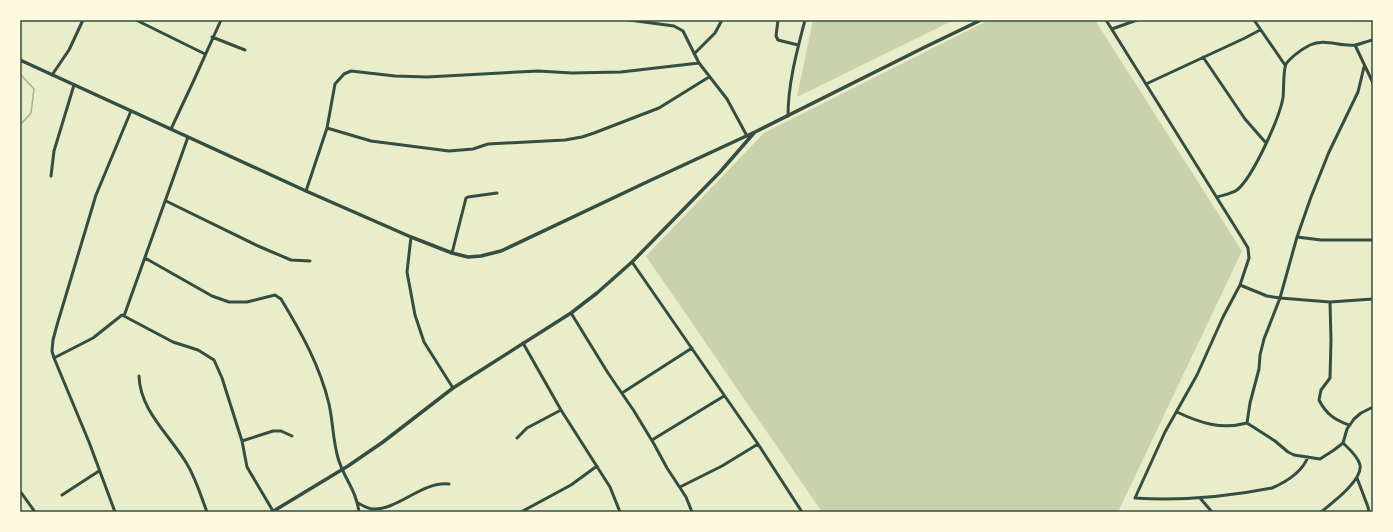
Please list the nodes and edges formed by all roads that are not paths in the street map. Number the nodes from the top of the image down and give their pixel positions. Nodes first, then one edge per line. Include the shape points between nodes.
1 (83, 20) edge
2 (136, 20) edge
3 (221, 20) edge
4 (629, 20) edge
5 (722, 20) edge
6 (778, 20) edge
7 (805, 20) edge
8 (980, 20) edge
9 (1106, 20) edge
10 (1137, 20) edge
11 (1254, 20) edge
12 (142, 21) edge
13 (1112, 29) junction
14 (1260, 30) junction
15 (212, 37) junction
16 (1373, 40) edge
17 (798, 45) junction
18 (1354, 45) junction
19 (245, 50) dead end
20 (205, 54) junction
21 (694, 54) junction
22 (1203, 57) junction
23 (20, 60) edge
24 (699, 63) junction
25 (1285, 65) junction
26 (1364, 66) junction
27 (52, 75) junction
28 (709, 77) junction
29 (1373, 83) edge
30 (1146, 84) junction
31 (74, 85) junction
32 (131, 111) junction
33 (788, 116) junction
34 (327, 128) junction
35 (171, 129) junction
36 (755, 132) junction
37 (747, 136) junction
38 (188, 137) junction
39 (1266, 143) junction
40 (51, 176) dead end
41 (306, 191) junction
42 (497, 193) dead end
43 (1216, 197) junction
44 (166, 201) junction
45 (1297, 236) junction
46 (411, 237) junction
47 (1373, 240) edge
48 (452, 253) junction
49 (145, 258) junction
50 (310, 261) dead end
51 (632, 262) junction
52 (1240, 285) junction
53 (1280, 298) junction
54 (1373, 299) edge
55 (1330, 302) junction
56 (571, 313) junction
57 (124, 316) junction
58 (523, 343) junction
59 (692, 348) junction
60 (54, 358) junction
61 (139, 376) dead end
62 (453, 388) junction
63 (622, 394) junction
64 (724, 396) junction
65 (1373, 407) edge
66 (562, 410) junction
67 (1176, 412) junction
68 (1247, 423) junction
69 (1349, 425) junction
70 (292, 436) dead end
71 (517, 438) dead end
72 (652, 440) junction
73 (242, 441) junction
74 (1343, 443) junction
75 (758, 444) junction
76 (1308, 457) junction
77 (597, 466) junction
78 (342, 470) junction
79 (99, 471) junction
80 (1357, 478) junction
81 (449, 484) dead end
82 (680, 487) junction
83 (20, 491) edge
84 (62, 495) dead end
85 (1200, 498) junction
86 (358, 503) junction
87 (35, 512) edge
88 (115, 512) edge
89 (207, 512) edge
90 (272, 512) edge
91 (359, 512) edge
92 (521, 512) edge
93 (620, 512) edge
94 (692, 512) edge
95 (802, 512) edge
96 (1212, 512) edge
97 (1321, 512) edge
98 (1369, 512) edge

1 - 27 street via 69,50
2 - 12 street
3 - 15 street
4 - 21 street via 678,28 683,31
5 - 21 street via 715,33
6 - 17 street via 778,40
7 - 17 street
8 - 33 street
9 - 13 street
10 - 13 street
11 - 14 street
12 - 20 street via 164,35
13 - 30 street
14 - 22 street
14 - 25 street
15 - 19 street
15 - 20 street
16 - 18 street
17 - 33 street via 788,96
18 - 25 street via 1321,42 1311,44
18 - 26 street
20 - 35 street
21 - 24 street
22 - 30 street
22 - 39 street via 1245,120
23 - 27 street
24 - 28 street
24 - 34 street via 621,72 538,71 427,77 351,71 344,74 335,84
25 - 39 street via 1282,103
26 - 29 street
26 - 45 street via 1358,92 1329,152
27 - 31 street
28 - 34 street via 659,108 594,133 565,140 488,144 473,149 449,151 371,141
28 - 37 street via 727,99
30 - 43 street
31 - 32 street
31 - 40 street via 54,151
32 - 35 street
32 - 60 street via 94,202 53,340
33 - 36 street
34 - 41 street
35 - 38 street
36 - 37 street
36 - 51 street via 720,172
37 - 48 street via 501,251 475,258
38 - 41 street
38 - 44 street
39 - 43 street via 1245,181 1233,192
41 - 46 street
42 - 48 street via 466,198
43 - 52 street via 1248,248 1249,258
44 - 49 street
44 - 50 street via 258,246 292,260
45 - 47 street via 1321,240
45 - 53 street
46 - 48 street
46 - 62 street via 407,272 415,316 424,342
49 - 57 street
49 - 78 street via 212,296 229,302 247,302 273,295 281,299 319,372
51 - 56 street
51 - 59 street
52 - 53 street via 1261,294
52 - 67 street via 1197,375
53 - 55 street
53 - 68 street via 1264,339
54 - 55 street
55 - 69 street via 1330,378 1321,390 1319,400 1332,418
56 - 58 street
56 - 63 street
57 - 60 street via 119,316 88,341
57 - 73 street via 214,360
58 - 62 street
58 - 66 street
59 - 63 street
59 - 64 street
60 - 79 street
61 - 89 street via 139,385 149,410 188,464
62 - 78 street
63 - 72 street
64 - 72 street
64 - 75 street
65 - 69 street via 1361,413
66 - 71 street via 528,428
66 - 77 street
67 - 68 street via 1205,424 1231,426
67 - 85 street via 1135,498
68 - 76 street via 1288,452
69 - 74 street
70 - 73 street via 281,431 273,431
72 - 82 street
73 - 90 street via 247,467
74 - 76 street via 1320,459
74 - 80 street via 1353,453 1360,466
75 - 82 street
75 - 95 street
76 - 85 street via 1305,465 1280,485 1255,492
77 - 92 street via 572,484
77 - 93 street via 610,487
78 - 86 street
78 - 90 street
79 - 84 street
79 - 88 street
80 - 97 street
80 - 98 street
81 - 86 street via 441,483 426,488 385,507 367,508
82 - 94 street
83 - 87 street
85 - 96 street
86 - 91 street

